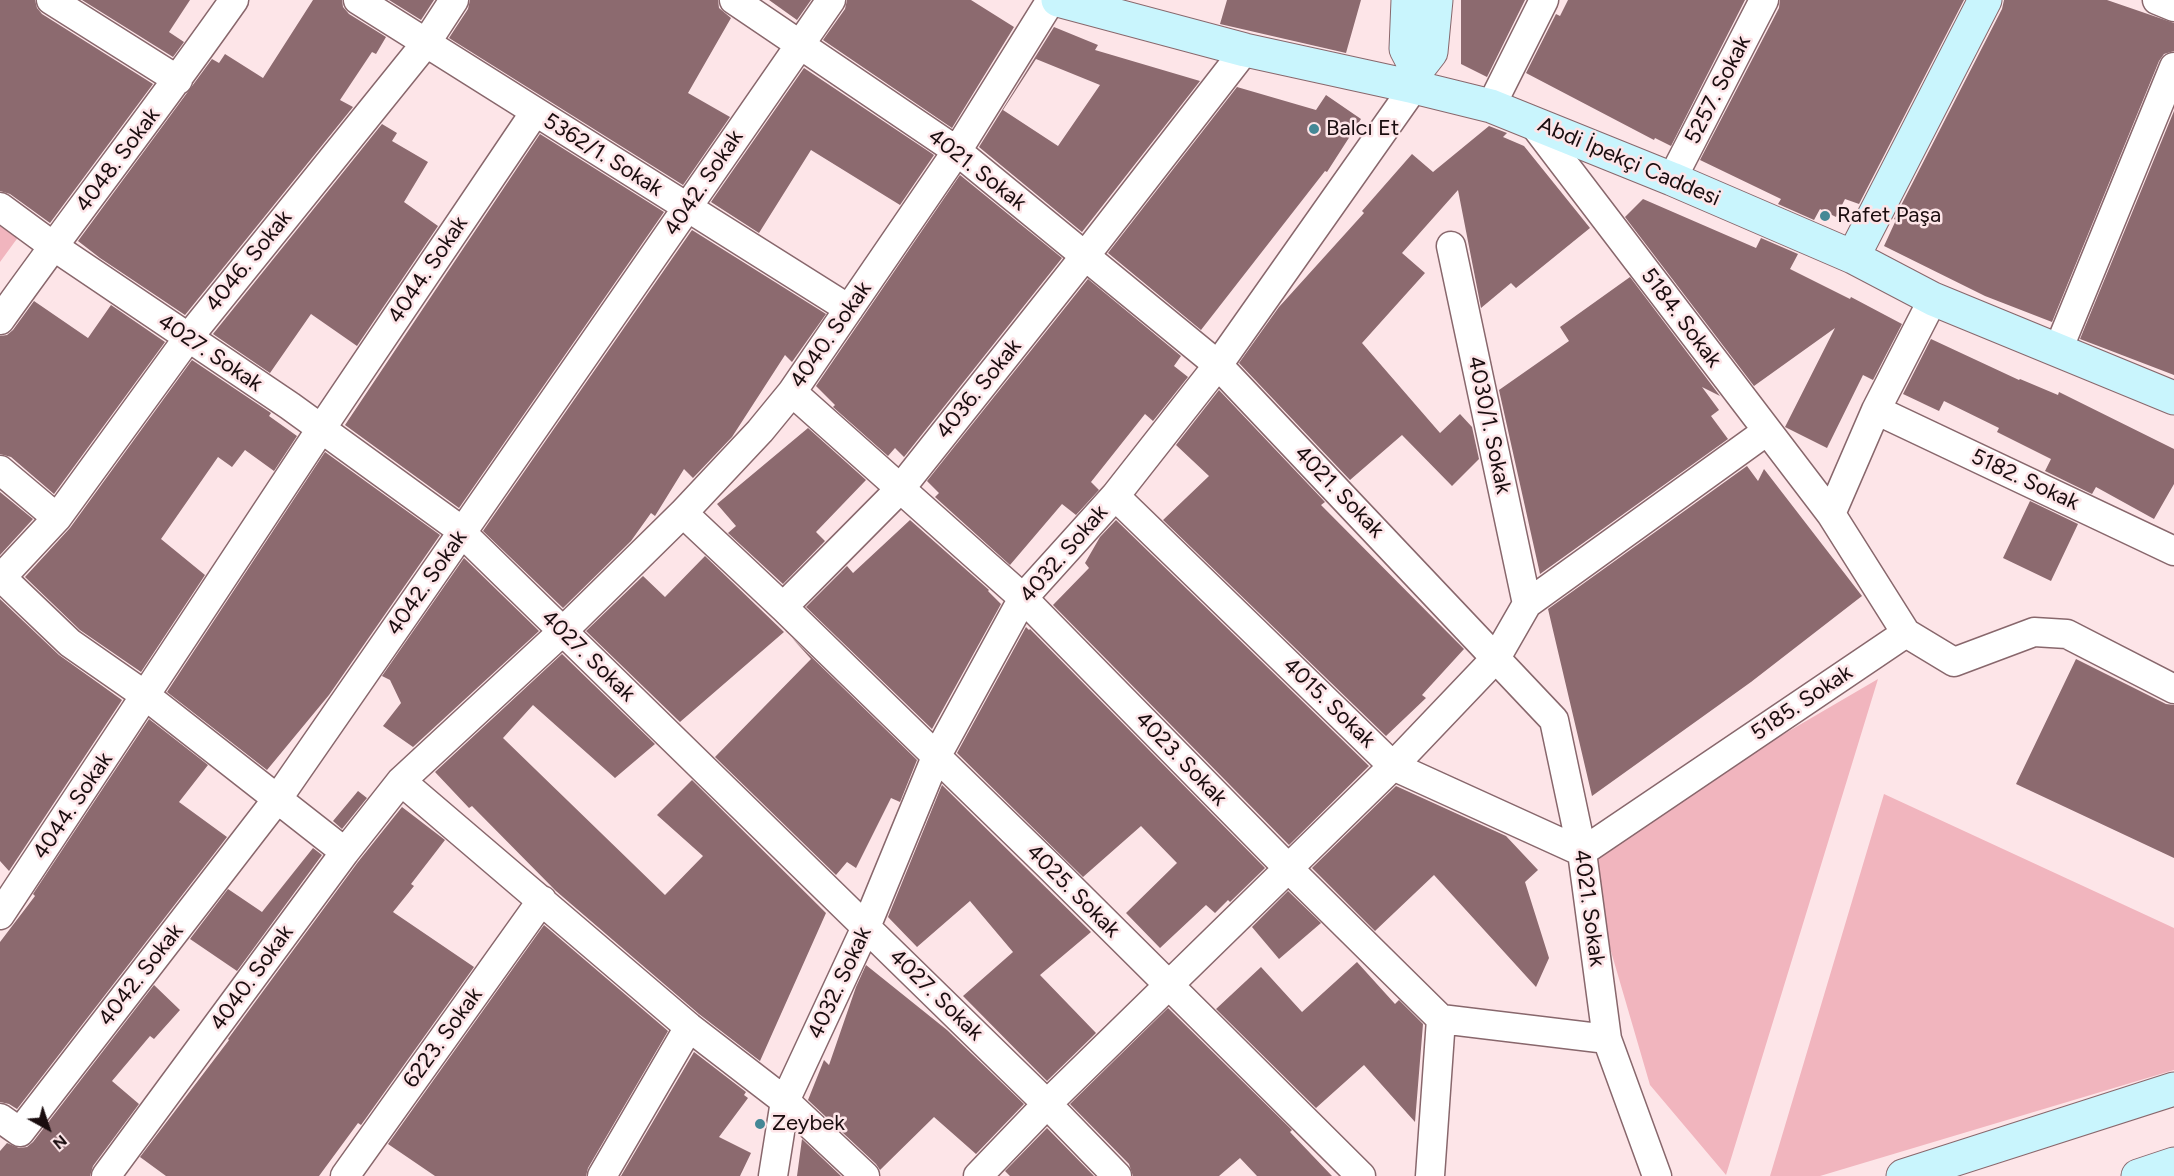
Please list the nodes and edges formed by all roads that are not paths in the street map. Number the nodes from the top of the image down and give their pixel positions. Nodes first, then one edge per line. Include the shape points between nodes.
1 (51, 0) edge
2 (234, 0) edge
3 (358, 0) edge
4 (454, 0) edge
5 (734, 0) edge
6 (831, 0) edge
7 (1051, 0) edge
8 (1058, 0) edge
9 (1408, 0) edge
10 (1436, 0) edge
11 (1544, 0) edge
12 (1764, 0) edge
13 (1985, 0) edge
14 (2157, 0) edge
15 (2174, 8) edge
16 (426, 43) junction
17 (799, 44) junction
18 (1245, 50) junction
19 (2174, 67) edge
20 (1415, 78) junction
21 (178, 80) junction
22 (1491, 106) junction
23 (535, 112) junction
24 (1532, 122) junction
25 (957, 151) junction
26 (1672, 179) junction
27 (0, 207) edge
28 (688, 208) junction
29 (53, 246) junction
30 (1452, 246) dead end
31 (1085, 256) junction
32 (1853, 257) junction
33 (1934, 299) junction
34 (849, 309) junction
35 (0, 320) edge
36 (188, 338) junction
37 (2058, 350) junction
38 (1218, 365) junction
39 (792, 392) junction
40 (2174, 398) edge
41 (1876, 410) junction
42 (321, 429) junction
43 (1767, 430) junction
44 (0, 470) edge
45 (900, 489) junction
46 (1115, 496) junction
47 (683, 513) junction
48 (1831, 514) junction
49 (57, 518) junction
50 (462, 533) junction
51 (2174, 551) edge
52 (1, 578) edge
53 (1023, 598) junction
54 (1527, 604) junction
55 (783, 607) junction
56 (563, 631) junction
57 (1906, 633) junction
58 (1497, 658) junction
59 (2174, 689) edge
60 (146, 696) junction
61 (936, 757) junction
62 (1393, 766) junction
63 (401, 782) junction
64 (278, 798) junction
65 (345, 852) junction
66 (1582, 852) junction
67 (1288, 868) junction
68 (542, 900) junction
69 (0, 915) edge
70 (866, 927) junction
71 (1169, 987) junction
72 (1441, 1019) junction
73 (689, 1027) junction
74 (1607, 1039) junction
75 (2174, 1089) edge
76 (785, 1101) junction
77 (1047, 1104) junction
78 (0, 1118) edge
79 (2174, 1164) edge
80 (106, 1176) edge
81 (345, 1176) edge
82 (602, 1176) edge
83 (773, 1176) edge
84 (865, 1176) edge
85 (978, 1176) edge
86 (1117, 1176) edge
87 (1360, 1176) edge
88 (1430, 1176) edge
89 (1657, 1176) edge
90 (1902, 1176) edge
91 (2138, 1176) edge

1 - 21 street
2 - 21 street, 4048. Sokak
3 - 16 street, 5362/1. Sokak
4 - 16 street, 4046. Sokak
5 - 17 street, 4021. Sokak
6 - 17 street, 4042. Sokak
7 - 25 street, 4040. Sokak
8 - 18 main road, Abdi İpekçi Caddesi
9 - 20 main road via 1406,49
10 - 20 main road via 1431,52
11 - 22 street
12 - 26 street, 5257. Sokak
13 - 32 main road
14 - 15 street
16 - 23 street, 5362/1. Sokak
16 - 36 street, 4046. Sokak
17 - 25 street, 4021. Sokak
17 - 28 street, 4042. Sokak
18 - 20 main road, Abdi İpekçi Caddesi
18 - 31 street, 4036. Sokak
19 - 37 street
20 - 22 main road, Abdi İpekçi Caddesi
20 - 38 street, 4032. Sokak
21 - 29 street, 4048. Sokak
22 - 24 main road, Abdi İpekçi Caddesi
23 - 28 street, 5362/1. Sokak
23 - 42 street, 4044. Sokak
24 - 26 main road, Abdi İpekçi Caddesi
24 - 43 street, 5184. Sokak
25 - 31 street, 4021. Sokak
25 - 34 street, 4040. Sokak
26 - 32 main road, Abdi İpekçi Caddesi
27 - 29 street, 4027. Sokak
28 - 34 street, 5362/1. Sokak
28 - 50 street, 4042. Sokak
29 - 35 street, 4048. Sokak
29 - 36 street, 4027. Sokak
30 - 54 street, 4030/1. Sokak
31 - 38 street, 4021. Sokak
31 - 45 street, 4036. Sokak
32 - 33 main road, Abdi İpekçi Caddesi
33 - 37 main road, Abdi İpekçi Caddesi
33 - 41 street
34 - 39 street, 4040. Sokak
36 - 42 street, 4027. Sokak
36 - 49 street, 4046. Sokak
37 - 40 main road, Abdi İpekçi Caddesi
38 - 46 street, 4032. Sokak
38 - 58 street, 4021. Sokak
39 - 45 street, 4023. Sokak
39 - 47 street, 4040. Sokak
41 - 48 street
41 - 51 street, 5182. Sokak
42 - 50 street, 4027. Sokak
42 - 60 street, 4044. Sokak
43 - 48 street, 5184. Sokak
43 - 54 street
44 - 49 street
45 - 53 street, 4023. Sokak
45 - 55 street, 4036. Sokak
46 - 53 street, 4032. Sokak
46 - 62 street, 4015. Sokak
47 - 55 street
47 - 56 street, 4040. Sokak
48 - 57 street
49 - 52 street, 4046. Sokak
50 - 56 street, 4027. Sokak
50 - 64 street, 4042. Sokak
52 - 60 street via 70,643
53 - 61 street, 4032. Sokak
53 - 67 street, 4023. Sokak
54 - 58 street
55 - 61 street, 4025. Sokak
56 - 63 street, 4040. Sokak
56 - 70 street, 4027. Sokak
57 - 59 street via 1954,662 2034,632 2067,634
57 - 66 street, 5185. Sokak
58 - 62 street
58 - 66 street, 4021. Sokak via 1554,720
60 - 64 street
60 - 69 street, 4044. Sokak
61 - 70 street, 4032. Sokak
61 - 71 street, 4025. Sokak
62 - 66 street, 4015. Sokak
62 - 67 street
63 - 65 street, 4040. Sokak
63 - 68 street
64 - 65 street
64 - 78 street, 4042. Sokak via 20,1132
65 - 80 street, 4040. Sokak
66 - 74 street, 4021. Sokak
67 - 71 street
67 - 72 street, 4023. Sokak
68 - 73 street
68 - 81 street, 6223. Sokak
70 - 76 street, 4032. Sokak
70 - 77 street, 4027. Sokak
71 - 77 street
71 - 87 street, 4025. Sokak
72 - 74 street
72 - 88 street
73 - 76 street
73 - 82 street
74 - 89 street, 4021. Sokak
75 - 90 main road
76 - 83 street, 4032. Sokak
76 - 84 street
77 - 85 street
77 - 86 street, 4027. Sokak
79 - 91 main road

